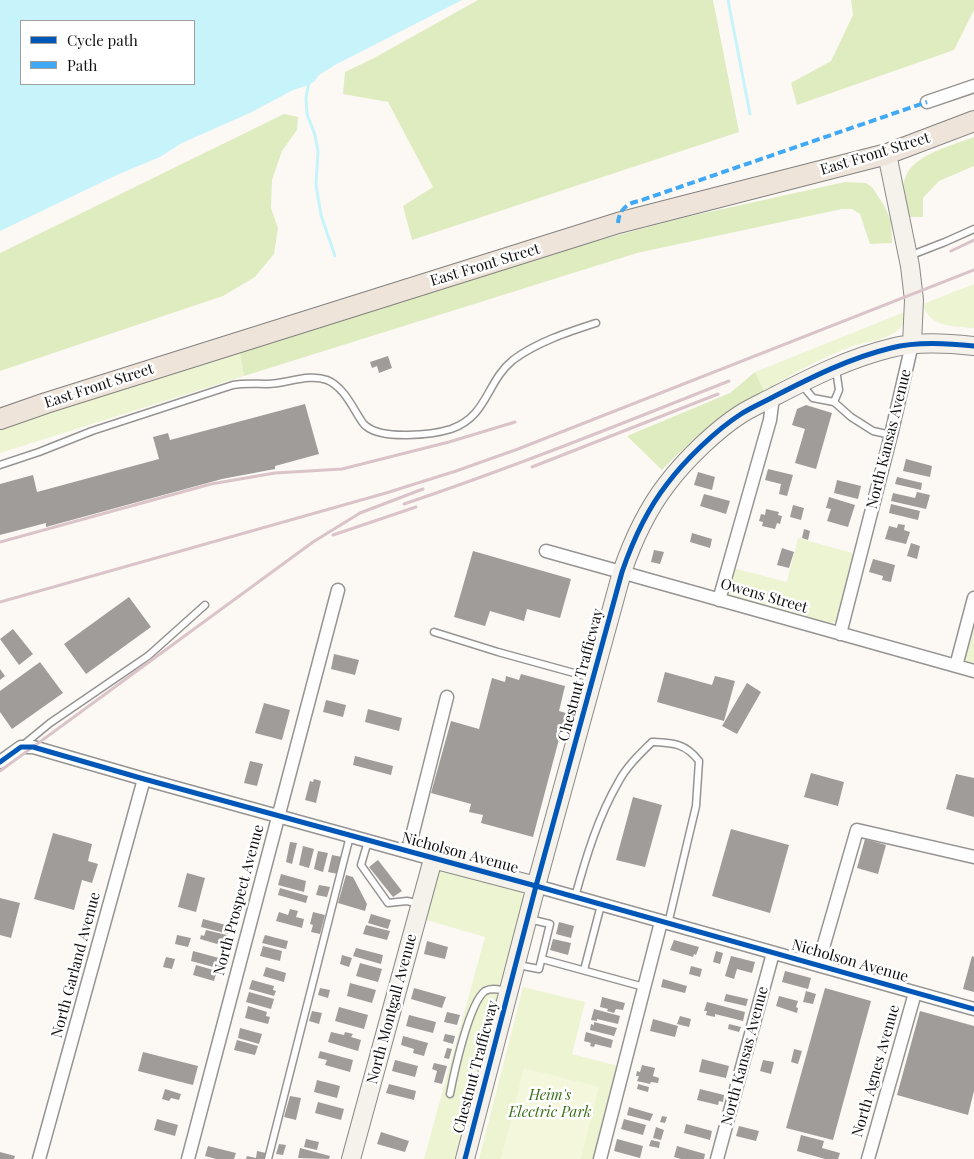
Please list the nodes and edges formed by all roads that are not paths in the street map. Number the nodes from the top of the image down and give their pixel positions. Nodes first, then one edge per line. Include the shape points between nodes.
1 (974, 86) edge
2 (927, 102) dead end
3 (974, 121) edge
4 (886, 154) junction
5 (974, 229) edge
6 (908, 256) junction
7 (596, 322) dead end
8 (912, 344) junction
9 (974, 346) edge
10 (836, 367) junction
11 (800, 383) junction
12 (773, 397) junction
13 (834, 402) junction
14 (0, 419) edge
15 (891, 436) junction
16 (0, 464) edge
17 (546, 551) dead end
18 (622, 572) junction
19 (338, 590) dead end
20 (974, 598) edge
21 (719, 600) junction
22 (205, 605) dead end
23 (434, 632) dead end
24 (840, 634) junction
25 (956, 666) junction
26 (974, 671) edge
27 (593, 678) junction
28 (447, 697) dead end
29 (21, 747) junction
30 (0, 762) edge
31 (144, 780) junction
32 (278, 816) junction
33 (350, 836) junction
34 (368, 841) junction
35 (408, 852) junction
36 (974, 857) edge
37 (433, 859) junction
38 (536, 886) junction
39 (575, 897) junction
40 (420, 904) junction
41 (601, 905) junction
42 (528, 919) junction
43 (665, 923) junction
44 (773, 953) junction
45 (542, 959) junction
46 (516, 965) junction
47 (818, 965) junction
48 (584, 970) junction
49 (644, 987) junction
50 (509, 991) junction
51 (915, 992) junction
52 (974, 1009) edge
53 (450, 1094) dead end
54 (39, 1159) edge
55 (188, 1159) edge
56 (268, 1159) edge
57 (351, 1159) edge
58 (465, 1159) edge
59 (600, 1159) edge
60 (717, 1159) edge
61 (868, 1159) edge

1 - 2 street
3 - 4 main road, East Front Street
4 - 6 street, North Kansas Avenue
4 - 14 main road, East Front Street via 618,223
5 - 6 lane
6 - 8 street, North Kansas Avenue via 914,300
7 - 16 lane via 535,347 514,360 498,376 480,410 467,422 450,429 381,434 366,426 339,388 327,380 312,378 267,384 233,384
8 - 9 street, Chestnut Trafficway
8 - 10 street, Chestnut Trafficway
8 - 15 street, North Kansas Avenue
10 - 11 street, Chestnut Trafficway
10 - 13 lane via 839,390
11 - 12 street, Chestnut Trafficway
11 - 13 lane via 812,398
12 - 18 street, Chestnut Trafficway via 742,413 715,434 667,483 634,538
12 - 21 street via 770,420
13 - 15 lane via 873,431
15 - 24 street, North Kansas Avenue
17 - 18 street, Owens Street
18 - 21 street, Owens Street
18 - 27 street, Chestnut Trafficway
19 - 32 street, North Prospect Avenue
20 - 25 street
21 - 24 street, Owens Street
22 - 29 lane via 148,656 50,723
23 - 27 lane
24 - 25 street, Owens Street
25 - 26 street, Owens Street
27 - 38 street, Chestnut Trafficway
28 - 35 street
29 - 30 street
29 - 31 street, Nicholson Avenue via 33,747
31 - 32 street, Nicholson Avenue
31 - 54 street, North Garland Avenue
32 - 33 street, Nicholson Avenue
32 - 55 street, North Prospect Avenue
33 - 34 street, Nicholson Avenue
33 - 56 lane
34 - 35 street, Nicholson Avenue
34 - 40 lane via 361,865 388,903 407,901
35 - 37 street, Nicholson Avenue
36 - 47 street via 857,830
37 - 38 street, Nicholson Avenue
37 - 40 street, North Montgall Avenue
38 - 39 street, Nicholson Avenue
38 - 42 street, Chestnut Trafficway
39 - 41 street, Nicholson Avenue
39 - 43 lane via 587,850 619,780 652,742 675,743 692,752 699,761 696,806
40 - 57 street, North Montgall Avenue
41 - 43 street, Nicholson Avenue
41 - 48 lane
42 - 45 lane via 550,924
42 - 46 street, Chestnut Trafficway
43 - 44 street, Nicholson Avenue
43 - 49 street
44 - 47 street, Nicholson Avenue
44 - 60 street, North Kansas Avenue
45 - 46 lane via 539,969
45 - 48 lane
46 - 50 street, Chestnut Trafficway
47 - 51 street, Nicholson Avenue
48 - 49 lane
49 - 59 street
50 - 53 lane via 486,990 478,999
50 - 58 street, Chestnut Trafficway
51 - 52 street, Nicholson Avenue
51 - 61 street, North Agnes Avenue

